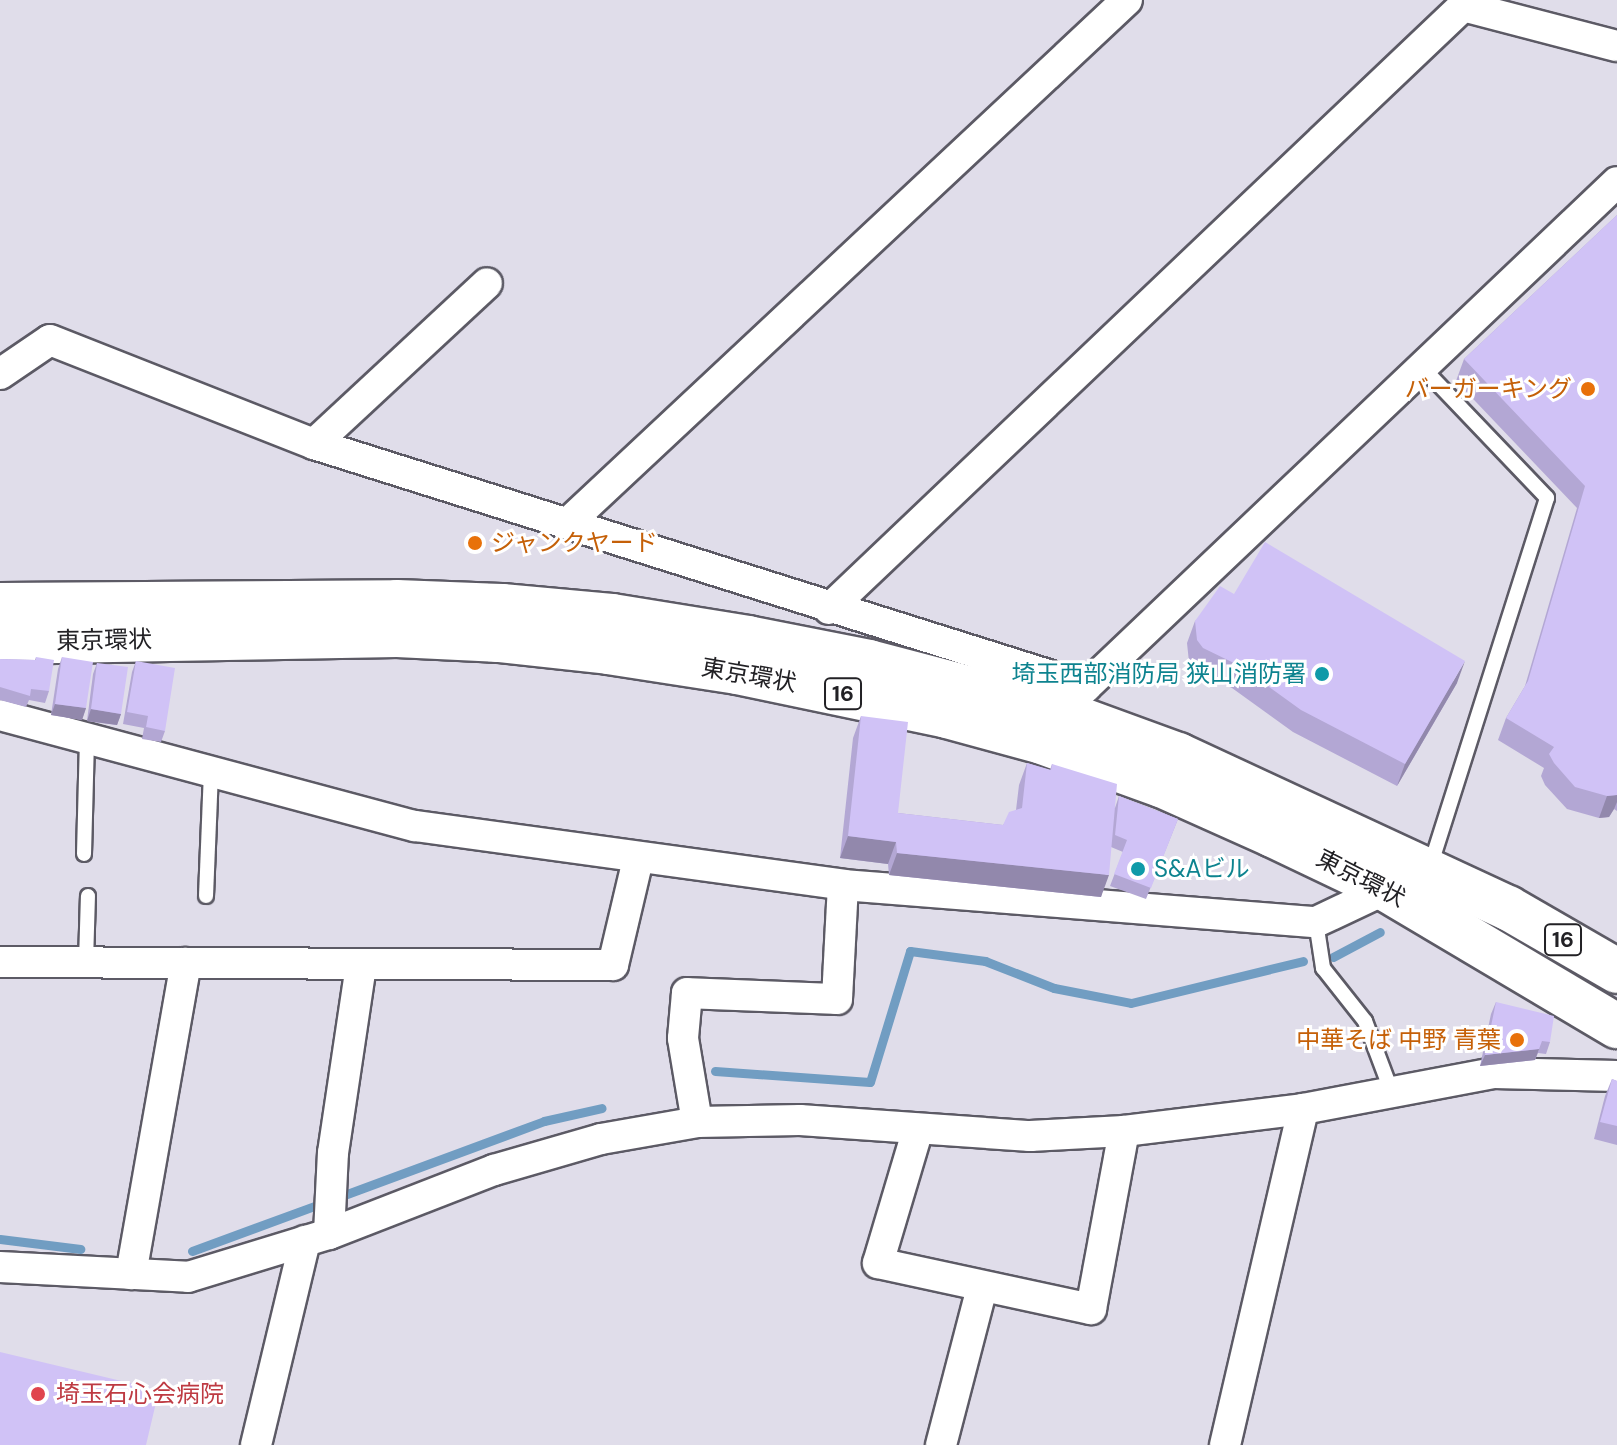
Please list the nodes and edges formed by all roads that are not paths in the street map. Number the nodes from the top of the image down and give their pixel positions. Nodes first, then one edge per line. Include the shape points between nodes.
1 (1127, 0) edge
2 (1617, 46) edge
3 (1617, 182) edge
4 (487, 283) dead end
5 (1422, 367) junction
6 (0, 374) edge
7 (314, 444) junction
8 (569, 522) junction
9 (0, 605) edge
10 (829, 609) junction
11 (0, 642) edge
12 (1073, 700) junction
13 (0, 715) edge
14 (87, 737) junction
15 (211, 771) junction
16 (84, 854) dead end
17 (638, 859) junction
18 (1429, 870) junction
19 (843, 885) junction
20 (1386, 889) junction
21 (88, 896) dead end
22 (206, 896) dead end
23 (1316, 922) junction
24 (0, 962) edge
25 (86, 962) junction
26 (186, 963) junction
27 (361, 965) junction
28 (1617, 971) edge
29 (1617, 1026) edge
30 (1617, 1076) edge
31 (1392, 1094) junction
32 (1303, 1109) junction
33 (697, 1122) junction
34 (918, 1129) junction
35 (1124, 1131) junction
36 (317, 1238) junction
37 (0, 1267) edge
38 (131, 1274) junction
39 (982, 1288) junction
40 (256, 1445) edge
41 (941, 1445) edge
42 (1225, 1445) edge

1 - 8 street
2 - 10 street via 1463,6
3 - 5 street
4 - 7 street
5 - 12 street
5 - 18 lane via 1547,498
6 - 7 street via 50,340
7 - 8 street
8 - 10 street
9 - 12 highway, 東京環状 / 16 via 397,602 612,616
10 - 12 street
11 - 20 highway, 東京環状 / 16 via 397,635 608,652 737,672 947,716 1042,742 1161,785
12 - 18 highway, 東京環状 / 16 via 1178,755
13 - 14 street
14 - 15 street
14 - 16 lane
15 - 17 street via 415,826
15 - 22 lane
17 - 19 street
17 - 27 street via 613,965
18 - 28 highway, 東京環状 / 16
19 - 23 street
19 - 33 street via 837,999 687,993 683,1038
20 - 23 street
20 - 29 highway, 東京環状 / 16
21 - 25 lane
23 - 31 lane via 1323,968 1365,1021
24 - 25 street
25 - 26 street
26 - 27 street
26 - 38 street
27 - 36 street
30 - 31 street via 1494,1073
31 - 32 street
32 - 35 street
32 - 42 street
33 - 34 street via 800,1120
33 - 36 street via 601,1139 494,1170
34 - 35 street via 1030,1136
34 - 39 street via 878,1263
35 - 39 street via 1091,1309
36 - 38 street via 188,1277
36 - 40 street
37 - 38 street
39 - 41 street

